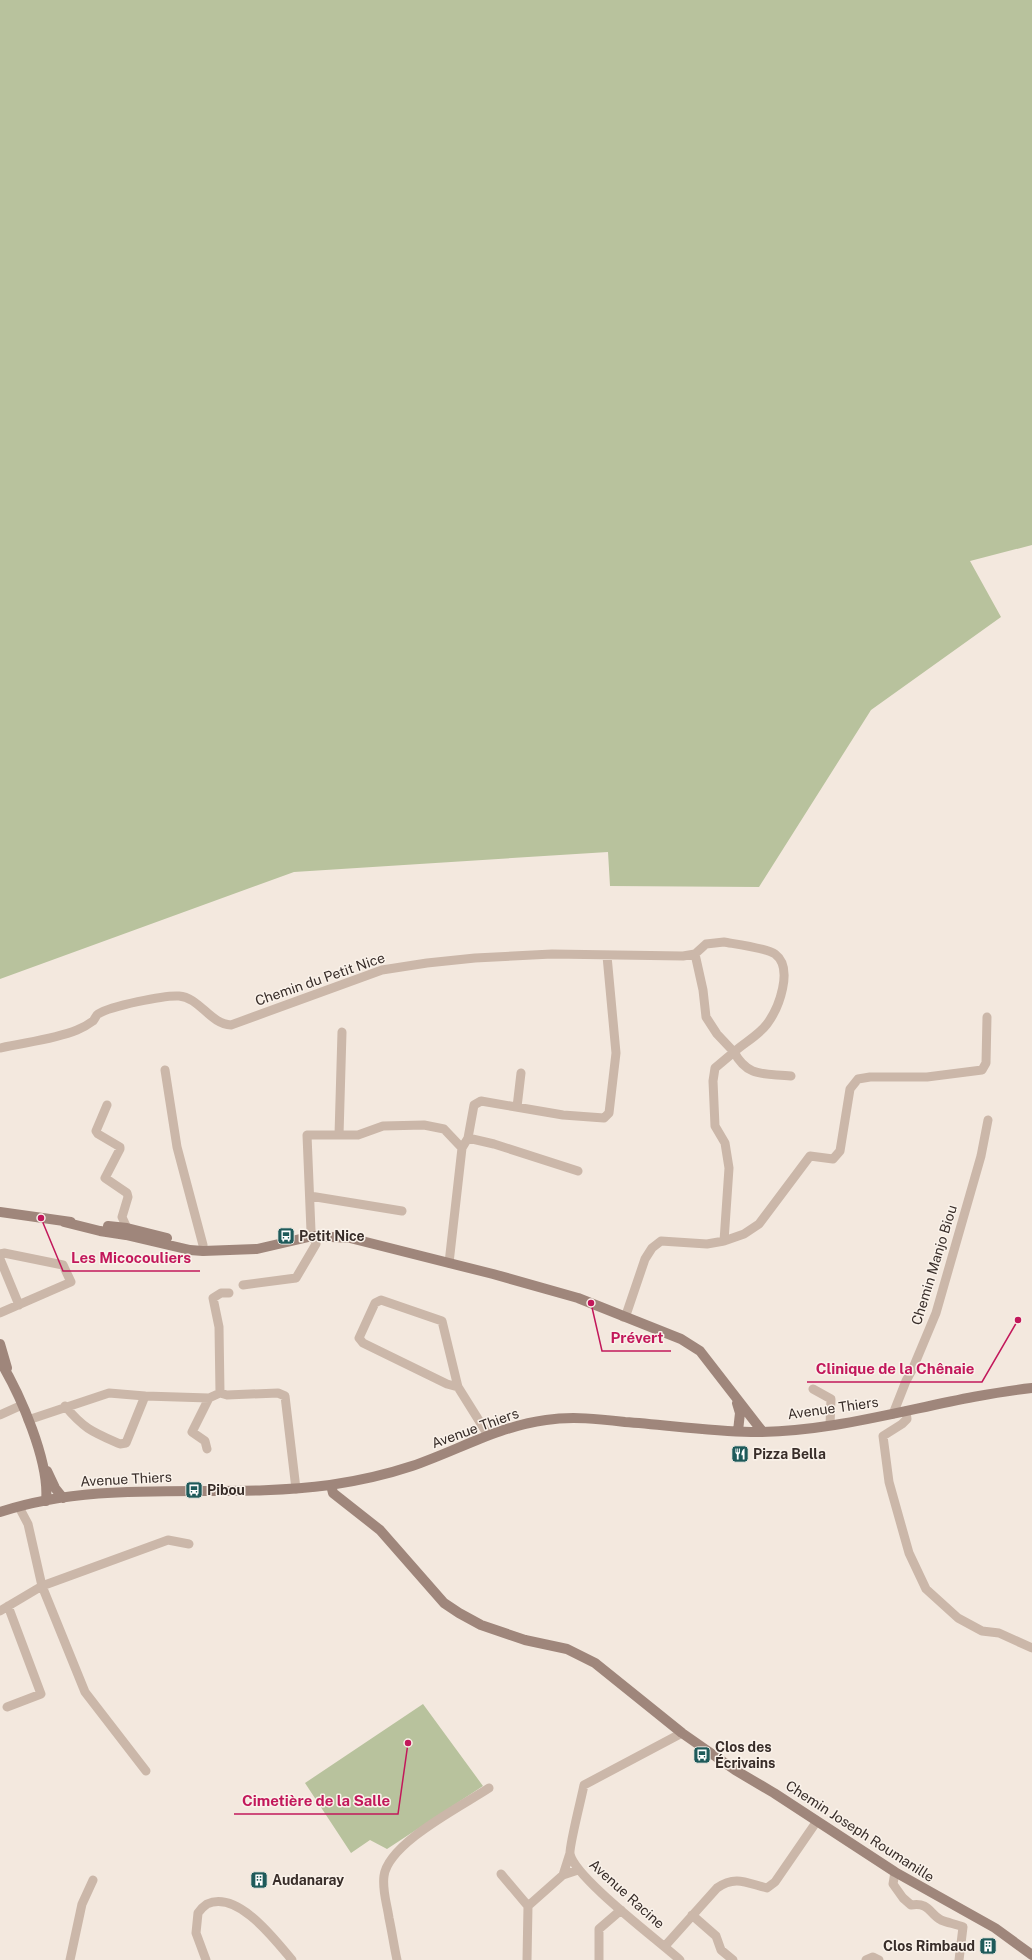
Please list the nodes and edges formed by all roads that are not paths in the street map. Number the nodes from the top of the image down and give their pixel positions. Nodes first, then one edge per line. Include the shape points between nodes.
1 (695, 954) junction
2 (606, 956) junction
3 (987, 1017) dead end
4 (342, 1032) dead end
5 (0, 1048) edge
6 (734, 1052) junction
7 (165, 1070) dead end
8 (521, 1073) dead end
9 (791, 1076) dead end
10 (107, 1105) dead end
11 (517, 1107) junction
12 (988, 1120) dead end
13 (340, 1134) junction
14 (468, 1138) junction
15 (462, 1148) junction
16 (578, 1171) dead end
17 (310, 1196) junction
18 (402, 1211) dead end
19 (0, 1212) edge
20 (127, 1231) junction
21 (312, 1234) junction
22 (724, 1241) junction
23 (203, 1248) junction
24 (0, 1254) edge
25 (0, 1259) edge
26 (450, 1261) junction
27 (243, 1285) dead end
28 (229, 1293) dead end
29 (19, 1305) junction
30 (0, 1313) edge
31 (623, 1317) junction
32 (0, 1344) edge
33 (0, 1361) edge
34 (9, 1376) junction
35 (458, 1387) junction
36 (1032, 1388) edge
37 (813, 1389) dead end
38 (220, 1394) junction
39 (145, 1396) junction
40 (209, 1398) junction
41 (737, 1401) junction
42 (22, 1405) junction
43 (65, 1406) junction
44 (906, 1412) junction
45 (893, 1414) junction
46 (0, 1415) edge
47 (28, 1420) junction
48 (830, 1425) junction
49 (738, 1430) junction
50 (762, 1431) junction
51 (488, 1435) junction
52 (207, 1449) dead end
53 (44, 1464) junction
54 (331, 1485) junction
55 (296, 1489) junction
56 (63, 1498) junction
57 (46, 1500) junction
58 (19, 1507) junction
59 (0, 1512) edge
60 (189, 1544) dead end
61 (42, 1586) junction
62 (4, 1608) edge
63 (1032, 1648) edge
64 (7, 1707) dead end
65 (682, 1733) junction
66 (146, 1772) dead end
67 (489, 1788) dead end
68 (816, 1821) junction
69 (570, 1854) junction
70 (578, 1870) junction
71 (895, 1872) junction
72 (501, 1874) dead end
73 (563, 1874) junction
74 (93, 1880) dead end
75 (528, 1906) junction
76 (621, 1910) junction
77 (692, 1916) junction
78 (665, 1946) junction
79 (1032, 1956) edge
80 (70, 1960) edge
81 (206, 1960) edge
82 (292, 1960) edge
83 (397, 1960) edge
84 (527, 1960) edge
85 (599, 1960) edge
86 (680, 1960) edge
87 (733, 1960) edge
88 (866, 1960) edge
89 (879, 1960) edge
90 (959, 1960) edge

1 - 2 street, Chemin du Petit Nice
1 - 6 street via 706,1018
1 - 6 street via 706,944 724,942 774,953 782,962 785,970 776,1010 766,1025
2 - 5 street, Chemin du Petit Nice via 584,953 475,958 382,970 230,1025 222,1024 187,997 168,996 132,1003 98,1014 78,1030 43,1041 28,1041
2 - 11 street via 616,1053 610,1113 604,1118 563,1115
3 - 22 street via 986,1063 982,1070 926,1077 858,1079 850,1089 840,1152 833,1159 810,1156 759,1224 744,1234
4 - 13 street
6 - 9 street via 739,1061 752,1072
6 - 22 street via 715,1068 713,1081 715,1126 725,1143 729,1168
7 - 23 street via 177,1147
8 - 11 street
10 - 20 street via 96,1131 120,1147 105,1178 127,1193 122,1217
11 - 14 street via 481,1101 474,1105
12 - 45 street, Chemin Manjo Biou via 981,1156 936,1313
13 - 15 street via 358,1134 383,1126 424,1125 444,1129
13 - 17 street via 307,1136
14 - 15 street
14 - 16 street
15 - 26 street
17 - 18 street
17 - 21 street
19 - 20 street via 64,1222 100,1231
20 - 23 street via 176,1247
21 - 23 street via 257,1249
21 - 26 street via 350,1238
21 - 27 street via 316,1244 296,1278
22 - 31 street via 701,1244 661,1241 652,1248 645,1259 626,1315
24 - 29 street via 63,1265 71,1282
25 - 29 street
26 - 31 street via 578,1298
28 - 38 street via 221,1293 213,1298 219,1327
29 - 30 street
31 - 41 street via 681,1339 700,1351
32 - 34 street
33 - 34 street
34 - 42 street
35 - 35 street via 442,1320 381,1300 375,1303 360,1338 363,1343
35 - 51 street
36 - 44 street, Avenue Thiers via 962,1399
37 - 48 street via 831,1399
38 - 40 street
38 - 55 street via 227,1396 278,1393 284,1396
39 - 40 street
39 - 43 street via 110,1393
39 - 43 street via 126,1444 120,1444 88,1430
40 - 52 street via 192,1432 205,1441
41 - 49 street via 740,1413
41 - 50 street
42 - 46 street
42 - 47 street
43 - 47 street
44 - 45 street, Avenue Thiers
44 - 63 street via 907,1419 883,1436 889,1482 909,1553 926,1589 958,1618 982,1631 999,1633
45 - 48 street, Avenue Thiers
47 - 53 street
48 - 50 street, Avenue Thiers
49 - 50 street, Avenue Thiers
49 - 51 street, Avenue Thiers via 587,1418 550,1419 515,1425
51 - 54 street, Avenue Thiers via 413,1466
53 - 56 street
53 - 57 street
54 - 55 street, Avenue Thiers
54 - 65 street, Chemin Joseph Roumanille via 333,1493 380,1530 444,1603 481,1625 525,1640 567,1649 595,1663
55 - 56 street, Avenue Thiers via 130,1491
56 - 57 street, Avenue Thiers
57 - 58 street, Avenue Thiers
58 - 59 street, Avenue Thiers
58 - 61 street via 28,1524
60 - 61 street via 168,1540
61 - 62 street
61 - 66 street via 84,1692
62 - 64 street via 41,1694
65 - 68 street, Chemin Joseph Roumanille
65 - 69 street via 584,1785
67 - 83 street via 414,1836 387,1864 384,1891
68 - 71 street, Chemin Joseph Roumanille
68 - 77 street via 775,1882 767,1888 734,1880 726,1881
69 - 70 street, Avenue Racine
69 - 73 street
70 - 73 street
70 - 76 street, Avenue Racine
71 - 79 street, Chemin Joseph Roumanille via 995,1928
71 - 90 street via 893,1884 911,1905 919,1904 939,1919 963,1926
72 - 75 street
73 - 75 street
74 - 80 street via 82,1904
75 - 84 street
76 - 78 street, Avenue Racine
76 - 85 street via 599,1929
77 - 78 street
77 - 87 street via 716,1936 721,1950
78 - 86 street, Avenue Racine
81 - 82 street via 196,1933 198,1913 206,1905 220,1902 239,1908 254,1919
88 - 89 street via 873,1956

